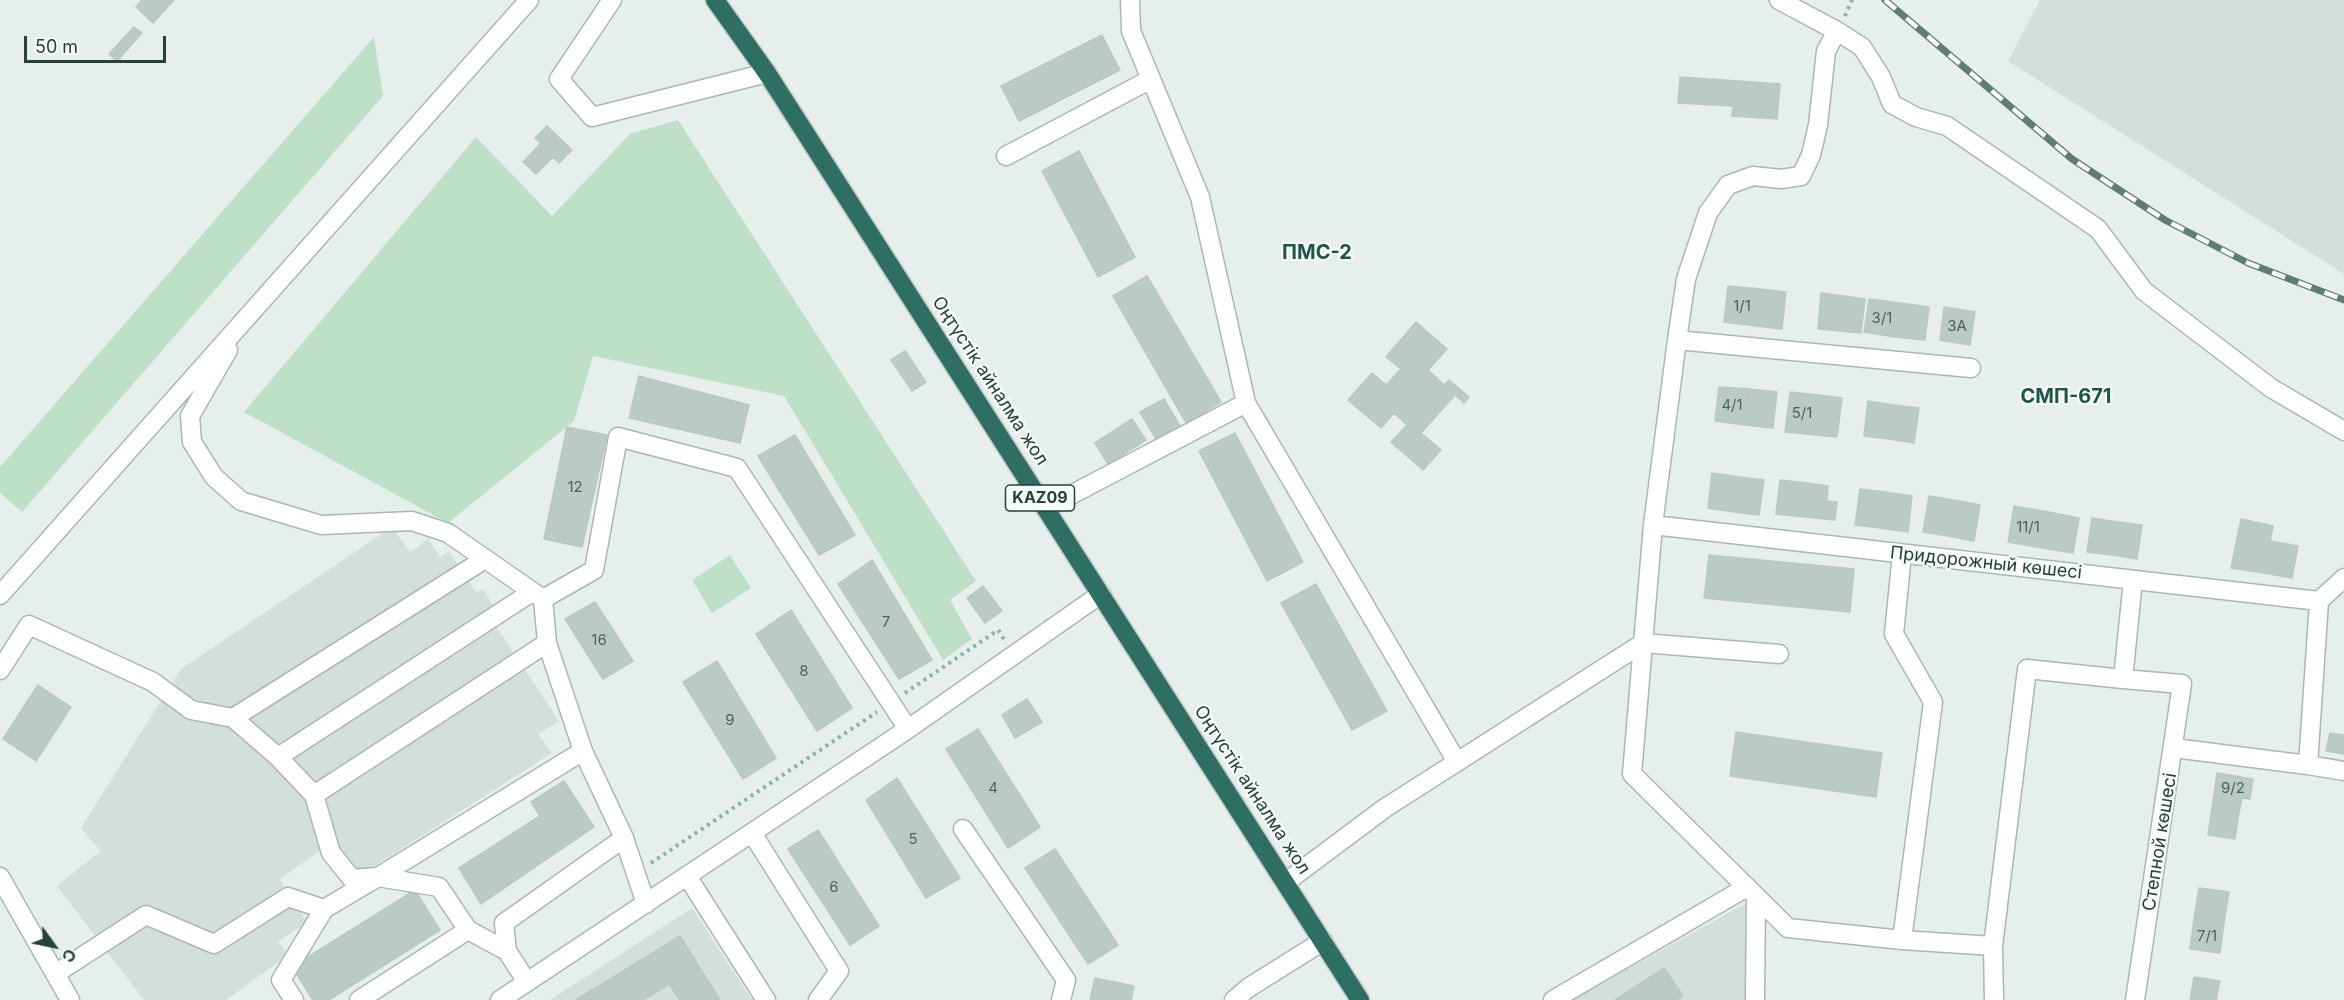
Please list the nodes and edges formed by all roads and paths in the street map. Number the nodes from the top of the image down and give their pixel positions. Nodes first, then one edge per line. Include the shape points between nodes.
1 (529, 0) edge
2 (612, 0) edge
3 (715, 0) edge
4 (1130, 0) edge
5 (1779, 0) edge
6 (1837, 31) junction
7 (767, 73) junction
8 (1151, 80) junction
9 (1006, 156) dead end
10 (248, 315) junction
11 (1677, 340) junction
12 (1971, 368) dead end
13 (1246, 403) junction
14 (2344, 431) edge
15 (1046, 508) junction
16 (1653, 525) junction
17 (1902, 554) junction
18 (485, 559) junction
19 (2344, 579) edge
20 (2133, 580) junction
21 (1101, 594) junction
22 (0, 595) edge
23 (537, 596) junction
24 (2319, 601) junction
25 (547, 643) junction
26 (1643, 643) junction
27 (1779, 654) dead end
28 (1014, 655) junction
29 (0, 670) edge
30 (2123, 679) junction
31 (891, 703) junction
32 (233, 718) junction
33 (908, 729) junction
34 (2174, 748) junction
35 (583, 751) junction
36 (278, 757) junction
37 (1457, 762) junction
38 (2308, 765) junction
39 (2344, 771) edge
40 (314, 795) junction
41 (963, 829) dead end
42 (752, 833) junction
43 (624, 838) junction
44 (636, 874) junction
45 (687, 876) junction
46 (0, 877) edge
47 (378, 877) junction
48 (1286, 882) junction
49 (1751, 892) junction
50 (646, 904) junction
51 (324, 909) junction
52 (468, 930) junction
53 (1902, 940) junction
54 (1323, 941) junction
55 (1992, 946) junction
56 (507, 951) junction
57 (55, 974) junction
58 (527, 982) junction
59 (1252, 994) edge
60 (504, 997) edge
61 (70, 1000) edge
62 (294, 1000) edge
63 (359, 1000) edge
64 (766, 1000) edge
65 (818, 1000) edge
66 (1061, 1000) edge
67 (1234, 1000) edge
68 (1360, 1000) edge
69 (1553, 1000) edge
70 (1755, 1000) edge
71 (1994, 1000) edge
72 (2135, 1000) edge

1 - 10 street
2 - 7 street via 560,79 592,117
3 - 7 highway, Оңтүстік айналма жол / KAZ09
4 - 8 street via 1131,31
5 - 6 street
6 - 11 street via 1826,51 1818,125 1801,176 1753,176 1728,185 1708,213 1686,279
6 - 14 street via 1862,47 1892,104 1916,117 1947,126 2098,229 2144,291 2271,388
7 - 15 highway, Оңтүстік айналма жол / KAZ09
8 - 9 street
8 - 13 street via 1200,197
10 - 18 street via 190,416 192,442 214,477 241,501 321,525 411,521 448,533
10 - 22 street
11 - 12 street
11 - 16 street
13 - 15 street
13 - 37 street
15 - 21 highway, Оңтүстік айналма жол / KAZ09
16 - 17 street, Придорожный көшесі
16 - 26 street
17 - 20 street, Придорожный көшесі
17 - 53 street via 1894,634 1933,702
18 - 23 street
18 - 32 street
19 - 24 street
20 - 24 street, Придорожный көшесі
20 - 30 street
21 - 28 street
21 - 48 highway, Оңтүстік айналма жол / KAZ09
23 - 25 street
23 - 31 street via 594,570 618,437 737,468
23 - 36 street
24 - 38 street
25 - 35 street
25 - 40 street
26 - 27 street
26 - 37 street
26 - 49 street via 1632,774
28 - 31 path via 998,630
28 - 33 street
29 - 32 street via 29,625 153,682 191,710
30 - 34 street, Степной көшесі via 2182,684
30 - 55 street via 2027,669
31 - 33 street
31 - 44 path
32 - 36 street
33 - 42 street
34 - 38 street
34 - 72 street, Степной көшесі
35 - 43 street
35 - 47 street
36 - 40 street
37 - 48 street via 1385,808
38 - 39 street
40 - 47 street via 331,853 352,879
41 - 66 street via 1066,980
42 - 45 street
42 - 65 street via 839,971
43 - 44 street
43 - 56 street via 504,923
44 - 50 street
45 - 50 street
45 - 64 street
46 - 57 street
47 - 51 street
47 - 52 street via 439,887
48 - 54 highway, Оңтүстік айналма жол / KAZ09
49 - 53 street via 1788,928
49 - 69 street
49 - 70 street
50 - 58 street
51 - 57 street via 288,897 214,944 146,915
51 - 62 street via 281,980
52 - 56 street
52 - 63 street
53 - 55 street
54 - 59 street
54 - 68 highway, Оңтүстік айналма жол / KAZ09
55 - 71 street
56 - 58 street
57 - 61 street
58 - 60 street
59 - 67 street

